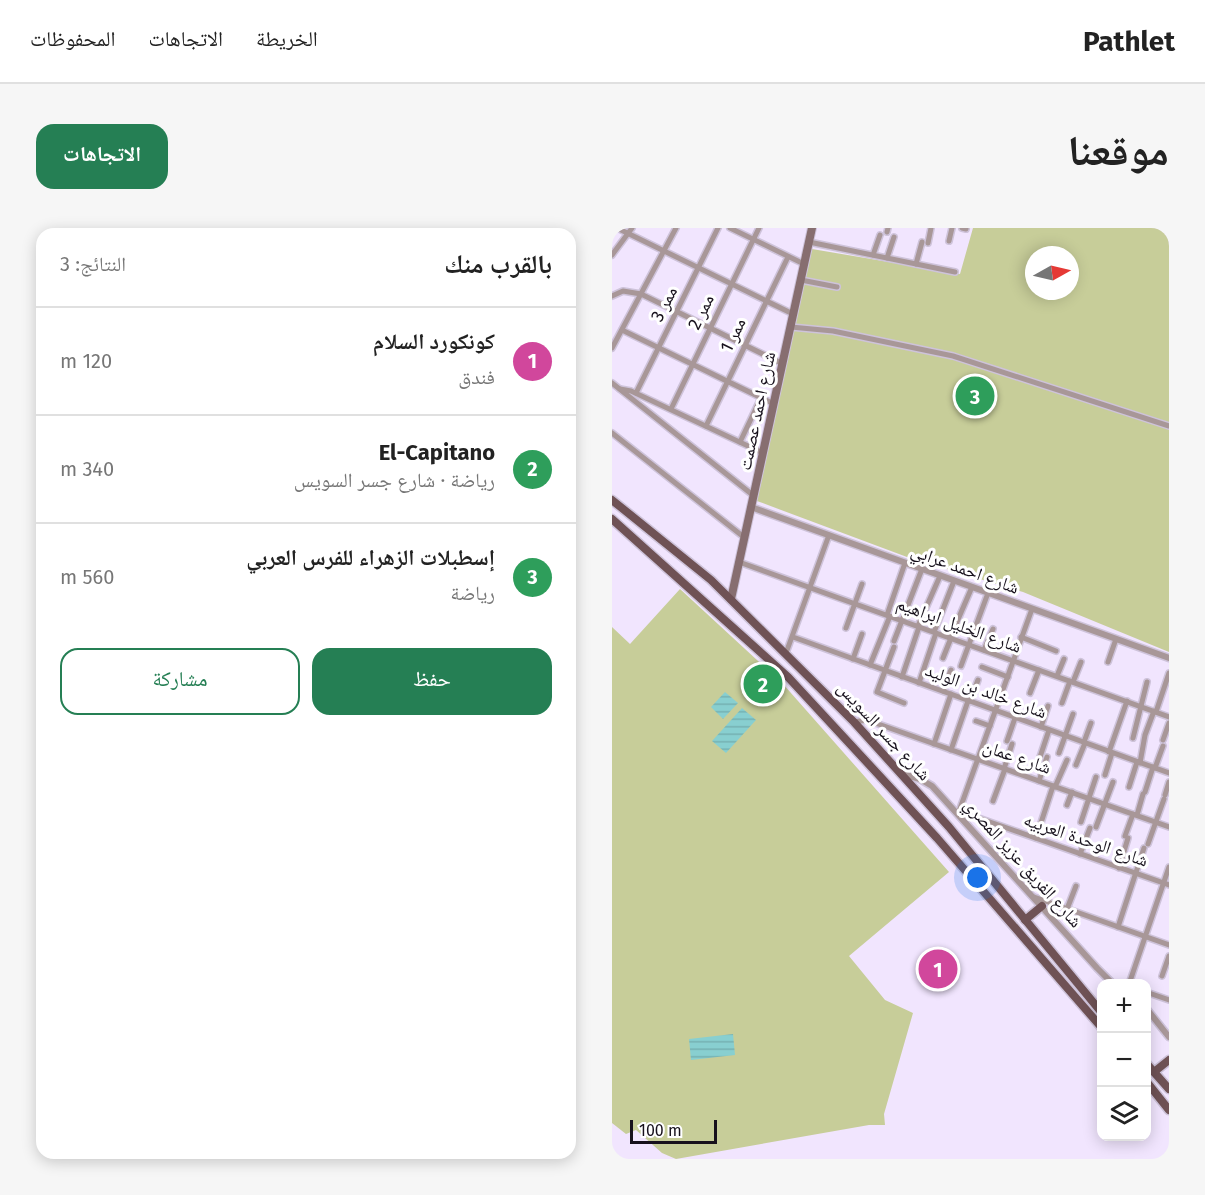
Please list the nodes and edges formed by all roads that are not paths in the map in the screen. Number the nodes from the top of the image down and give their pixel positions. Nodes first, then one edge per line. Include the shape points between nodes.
1 (617, 228) edge
2 (676, 228) edge
3 (718, 228) edge
4 (730, 228) edge
5 (759, 228) edge
6 (812, 228) edge
7 (931, 228) edge
8 (952, 228) edge
9 (631, 231) edge
10 (880, 235) dead end
11 (894, 237) dead end
12 (753, 239) junction
13 (949, 241) dead end
14 (809, 242) junction
15 (664, 251) junction
16 (612, 255) edge
17 (873, 255) junction
18 (788, 257) junction
19 (887, 258) junction
20 (804, 264) junction
21 (916, 264) junction
22 (699, 268) junction
23 (955, 272) dead end
24 (801, 280) junction
25 (731, 284) junction
26 (837, 287) dead end
27 (641, 294) junction
28 (612, 296) edge
29 (766, 302) junction
30 (678, 311) junction
31 (793, 314) junction
32 (791, 327) junction
33 (710, 328) junction
34 (622, 330) junction
35 (745, 345) junction
36 (612, 348) edge
37 (659, 348) junction
38 (692, 364) junction
39 (783, 364) junction
40 (727, 382) junction
41 (612, 383) edge
42 (620, 389) junction
43 (636, 393) junction
44 (761, 398) junction
45 (774, 404) junction
46 (671, 409) junction
47 (706, 426) junction
48 (1169, 426) edge
49 (612, 433) edge
50 (740, 442) junction
51 (763, 453) junction
52 (754, 496) junction
53 (612, 500) edge
54 (751, 507) junction
55 (612, 519) edge
56 (829, 535) junction
57 (745, 538) junction
58 (739, 562) junction
59 (905, 563) junction
60 (922, 569) junction
61 (940, 576) junction
62 (954, 581) junction
63 (861, 584) dead end
64 (972, 587) junction
65 (810, 588) junction
66 (988, 593) junction
67 (731, 599) junction
68 (855, 604) junction
69 (1032, 609) junction
70 (888, 616) junction
71 (902, 621) junction
72 (919, 627) junction
73 (846, 628) dead end
74 (993, 629) dead end
75 (935, 632) junction
76 (862, 634) dead end
77 (793, 637) junction
78 (950, 638) junction
79 (1022, 638) junction
80 (1116, 639) junction
81 (969, 645) junction
82 (984, 650) junction
83 (1056, 651) dead end
84 (786, 652) junction
85 (943, 658) dead end
86 (1169, 658) edge
87 (853, 659) junction
88 (1064, 659) dead end
89 (1013, 660) junction
90 (1081, 662) dead end
91 (1108, 663) dead end
92 (870, 665) junction
93 (961, 666) dead end
94 (982, 667) dead end
95 (885, 670) junction
96 (951, 670) dead end
97 (1039, 670) junction
98 (1169, 673) edge
99 (1057, 676) junction
100 (903, 677) junction
101 (1008, 677) junction
102 (978, 680) dead end
103 (1072, 682) junction
104 (1148, 682) dead end
105 (919, 683) junction
106 (943, 692) junction
107 (1030, 693) dead end
108 (951, 694) junction
109 (969, 701) junction
110 (1127, 701) junction
111 (904, 703) dead end
112 (1062, 703) dead end
113 (1048, 706) dead end
114 (1140, 706) junction
115 (996, 711) junction
116 (1155, 712) junction
117 (1072, 714) dead end
118 (1169, 717) edge
119 (1015, 718) junction
120 (976, 720) dead end
121 (854, 722) junction
122 (1091, 723) dead end
123 (1169, 723) edge
124 (990, 726) junction
125 (1041, 727) junction
126 (1049, 730) junction
127 (1065, 736) junction
128 (1133, 738) dead end
129 (1084, 743) junction
130 (934, 744) junction
131 (951, 750) junction
132 (1111, 752) junction
133 (1059, 753) dead end
134 (1047, 757) dead end
135 (978, 759) junction
136 (1066, 760) dead end
137 (1139, 762) junction
138 (1076, 765) dead end
139 (1037, 766) dead end
140 (1154, 768) junction
141 (1005, 769) junction
142 (1169, 773) edge
143 (903, 774) junction
144 (1105, 775) dead end
145 (1096, 777) dead end
146 (1039, 781) junction
147 (1113, 782) dead end
148 (1169, 782) edge
149 (1054, 786) junction
150 (1129, 787) dead end
151 (1072, 792) junction
152 (1089, 798) junction
153 (993, 801) dead end
154 (929, 803) junction
155 (1105, 804) junction
156 (1067, 805) dead end
157 (958, 814) junction
158 (1135, 815) junction
159 (917, 816) junction
160 (1081, 822) dead end
161 (1156, 822) junction
162 (949, 827) junction
163 (1169, 827) edge
164 (937, 838) junction
165 (1036, 838) junction
166 (1080, 854) junction
167 (1169, 867) edge
168 (1119, 868) junction
169 (1136, 874) junction
170 (1166, 884) edge
171 (1076, 886) dead end
172 (1034, 897) junction
173 (1042, 906) junction
174 (1067, 909) junction
175 (1025, 920) junction
176 (1118, 927) junction
177 (1144, 936) junction
178 (1168, 943) edge
179 (1169, 956) edge
180 (1162, 976) dead end
181 (1108, 979) edge
182 (1131, 979) edge
183 (1151, 994) edge
184 (1169, 1000) edge
185 (1097, 1009) edge
186 (1151, 1014) edge
187 (1097, 1023) edge
188 (1169, 1037) edge
189 (1169, 1060) edge
190 (1151, 1069) edge
191 (1154, 1072) junction
192 (1151, 1087) edge
193 (1169, 1089) edge
194 (1169, 1110) edge

1 - 9 street
2 - 15 street
3 - 22 street, ممر 3
4 - 12 street
5 - 12 street, ممر 2
6 - 14 main road, شارع احمد عصمت
7 - 21 street
8 - 13 street
9 - 15 street
9 - 16 street
10 - 17 street
11 - 19 street
12 - 18 street
12 - 25 street, ممر 2
14 - 17 street
14 - 20 main road, شارع احمد عصمت
15 - 22 street
15 - 27 street
17 - 19 street
18 - 20 street
18 - 29 street, ممر 1
19 - 21 street
20 - 24 main road, شارع احمد عصمت
21 - 23 street
22 - 25 street
22 - 30 street, ممر 3
24 - 26 street
24 - 31 main road, شارع احمد عصمت
25 - 29 street
25 - 33 street, ممر 2
27 - 28 street via 623,291
27 - 30 street
27 - 34 street
29 - 31 street
29 - 35 street, ممر 1
30 - 33 street
30 - 37 street, ممر 3
31 - 32 main road, شارع احمد عصمت
32 - 39 main road, شارع احمد عصمت
32 - 48 street via 833,331 952,356
33 - 35 street
33 - 38 street, ممر 2
34 - 36 street
34 - 37 street
35 - 39 street
35 - 40 street, ممر 1
37 - 38 street
37 - 43 street, ممر 3
38 - 40 street
38 - 46 street, ممر 2
39 - 45 main road, شارع احمد عصمت
40 - 44 street
40 - 47 street, ممر 1
41 - 42 street
42 - 43 street
42 - 52 street
43 - 46 street
44 - 45 street
44 - 50 street
45 - 51 main road, شارع احمد عصمت
46 - 47 street
47 - 50 street
49 - 57 street
50 - 51 street
51 - 52 main road, شارع احمد عصمت
52 - 54 main road, شارع احمد عصمت
53 - 67 main road, شارع جسر السويس
54 - 56 street, شارع احمد عرابي
54 - 57 main road, شارع احمد عصمت
55 - 159 main road, شارع جسر السويس via 788,677
56 - 59 street, شارع احمد عرابي
56 - 65 street
57 - 58 main road, شارع احمد عصمت
58 - 65 street, شارع الخليل ابراهيم
58 - 67 main road, شارع احمد عصمت
59 - 60 street, شارع احمد عرابي
59 - 70 street
60 - 61 street, شارع احمد عرابي
60 - 71 street
61 - 62 street, شارع احمد عرابي
61 - 72 street
62 - 64 street, شارع احمد عرابي
62 - 75 street
63 - 68 street
64 - 66 street, شارع احمد عرابي
64 - 78 street
65 - 68 street, شارع الخليل ابراهيم
65 - 77 street
66 - 69 street, شارع احمد عرابي
66 - 81 street
67 - 84 main road, شارع جسر السويس
68 - 70 street, شارع الخليل ابراهيم
68 - 73 street
69 - 79 street
69 - 80 street, شارع احمد عرابي
70 - 71 street, شارع الخليل ابراهيم
70 - 92 street
71 - 72 street, شارع الخليل ابراهيم
71 - 95 street
72 - 75 street, شارع الخليل ابراهيم
72 - 100 street
74 - 82 street
75 - 78 street, شارع الخليل ابراهيم
75 - 105 street
76 - 87 street
77 - 84 street
77 - 87 street, شارع خالد بن الوليد
78 - 81 street, شارع الخليل ابراهيم
78 - 85 street
79 - 83 street
79 - 89 street
80 - 86 street, شارع احمد عرابي
80 - 91 street
81 - 82 street, شارع الخليل ابراهيم
81 - 93 street
82 - 89 street, شارع الخليل ابراهيم
84 - 121 main road, شارع جسر السويس
87 - 92 street, شارع خالد بن الوليد
88 - 99 street
89 - 97 street, شارع الخليل ابراهيم
89 - 101 street
90 - 103 street
92 - 95 street, شارع خالد بن الوليد
94 - 101 street
95 - 100 street, شارع خالد بن الوليد
95 - 111 street via 878,694
96 - 106 street
97 - 99 street, شارع الخليل ابراهيم
97 - 107 street
98 - 116 street
99 - 103 street, شارع الخليل ابراهيم
100 - 105 street, شارع خالد بن الوليد
101 - 115 street
102 - 109 street
103 - 110 street, شارع الخليل ابراهيم
103 - 112 street
104 - 114 street
105 - 106 street, شارع خالد بن الوليد
106 - 108 street, شارع خالد بن الوليد
108 - 109 street, شارع خالد بن الوليد
108 - 130 street
109 - 115 street, شارع خالد بن الوليد
109 - 131 street
110 - 114 street, شارع الخليل ابراهيم
110 - 132 street
113 - 125 street
114 - 116 street, شارع الخليل ابراهيم
114 - 128 street
115 - 119 street, شارع خالد بن الوليد
115 - 124 street
116 - 118 street, شارع الخليل ابراهيم
116 - 137 street
117 - 127 street
119 - 125 street, شارع خالد بن الوليد
119 - 141 street
120 - 124 street
121 - 130 street, شارع عمان via 867,720
121 - 143 main road, شارع جسر السويس
122 - 129 street
123 - 140 street
124 - 135 street
125 - 126 street, شارع خالد بن الوليد
126 - 127 street, شارع خالد بن الوليد
126 - 139 street
127 - 129 street, شارع خالد بن الوليد
127 - 133 street
129 - 132 street, شارع خالد بن الوليد
129 - 138 street
130 - 131 street, شارع عمان
131 - 135 street, شارع عمان
132 - 137 street, شارع خالد بن الوليد
132 - 144 street
134 - 146 street
135 - 141 street, شارع عمان
135 - 157 street
136 - 149 street
137 - 140 street, شارع خالد بن الوليد
137 - 150 street
140 - 142 street, شارع خالد بن الوليد
140 - 158 street
141 - 146 street, شارع عمان
141 - 153 street
143 - 154 main road, شارع جسر السويس
143 - 157 street, شارع الفريق عزيز المصري via 929,784
145 - 152 street
146 - 149 street, شارع عمان
147 - 155 street
148 - 161 street
149 - 151 street, شارع عمان
149 - 165 street
151 - 152 street, شارع عمان
151 - 156 street
152 - 155 street, شارع عمان
152 - 160 street
154 - 159 main road via 926,812
154 - 162 main road, شارع جسر السويس
155 - 158 street, شارع عمان
155 - 166 street
157 - 165 street, شارع الوحدة العربيه
157 - 172 street, شارع الفريق عزيز المصري
158 - 161 street, شارع عمان
158 - 168 street
159 - 164 main road, شارع جسر السويس
161 - 163 street, شارع عمان
161 - 169 street
162 - 164 main road via 934,825
162 - 175 main road, شارع جسر السويس
164 - 187 main road, شارع جسر السويس
165 - 166 street, شارع الوحدة العربيه
166 - 168 street, شارع الوحدة العربيه
167 - 170 street
168 - 169 street, شارع الوحدة العربيه
169 - 170 street, شارع الوحدة العربيه
169 - 176 street
170 - 177 street
171 - 174 street
172 - 173 street, شارع الفريق عزيز المصري
172 - 174 street
173 - 175 main road
173 - 181 street, شارع الفريق عزيز المصري
174 - 176 street
175 - 185 main road, شارع جسر السويس
176 - 177 street
177 - 178 street
177 - 182 street
179 - 180 street
183 - 184 street
186 - 188 street
189 - 191 main road
190 - 191 main road
191 - 193 main road
192 - 194 main road

